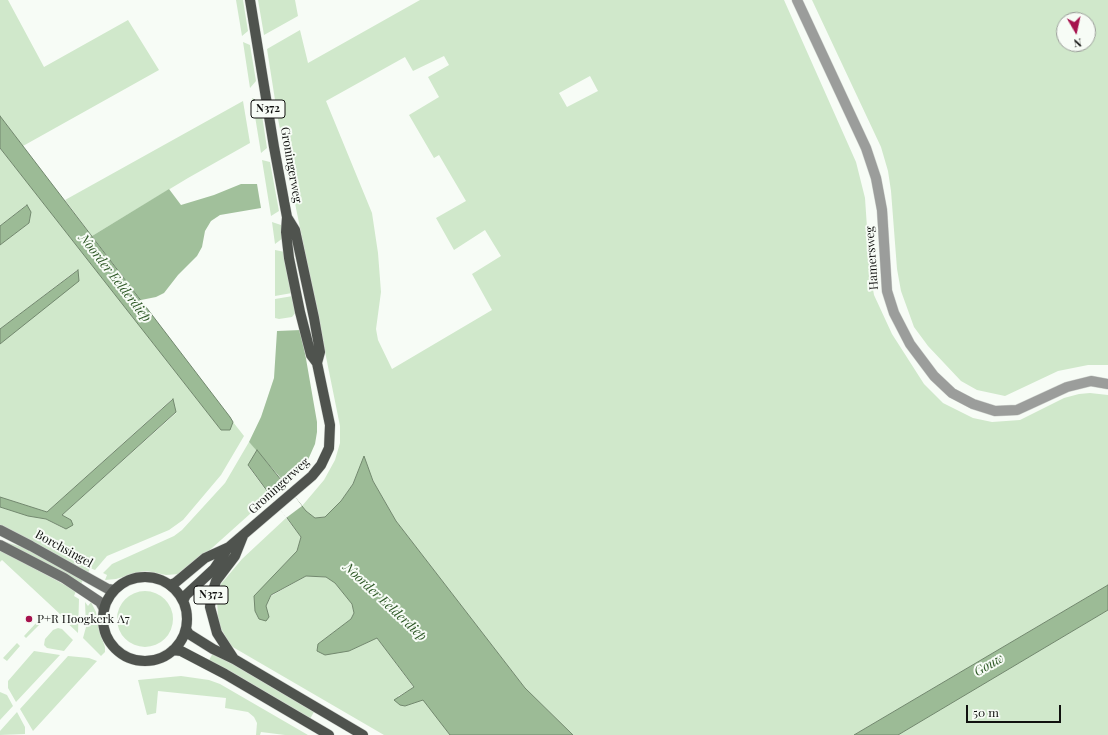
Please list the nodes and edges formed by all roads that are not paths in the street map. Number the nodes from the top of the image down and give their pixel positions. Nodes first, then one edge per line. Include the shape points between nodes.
1 (250, 0) edge
2 (797, 0) edge
3 (1108, 384) edge
4 (0, 530) edge
5 (244, 534) junction
6 (0, 545) edge
7 (229, 547) junction
8 (170, 585) junction
9 (114, 590) junction
10 (183, 601) junction
11 (104, 609) junction
12 (186, 629) junction
13 (173, 650) junction
14 (234, 659) junction
15 (329, 735) edge
16 (363, 735) edge

1 - 5 main road, Groningerweg / N372 via 287,217 287,238 297,299 311,355 317,362 330,425 330,444 318,470
2 - 3 street, Hamersweg via 866,148 876,178 882,210 887,291 894,313 910,344 934,376 952,393 973,404 995,411 1017,410 1067,386 1091,382
4 - 9 main road, Borchsingel
5 - 7 main road, Groningerweg / N372
5 - 14 main road, N372 via 235,556 216,581 210,607 217,633
6 - 11 main road, Borchsingel via 64,578 100,602
7 - 8 main road, Groningerweg / N372 via 206,558
7 - 10 main road, Groningerweg / N372 via 214,569 186,595
8 - 9 main road via 157,579 139,577
8 - 10 main road, N372
9 - 11 main road
10 - 12 main road, N372 via 187,615
11 - 13 main road via 103,623 107,637 123,655 147,661 161,658
12 - 13 main road
12 - 14 main road, N372 via 189,634 213,649
13 - 15 main road via 180,651 225,674
14 - 16 main road, N372

